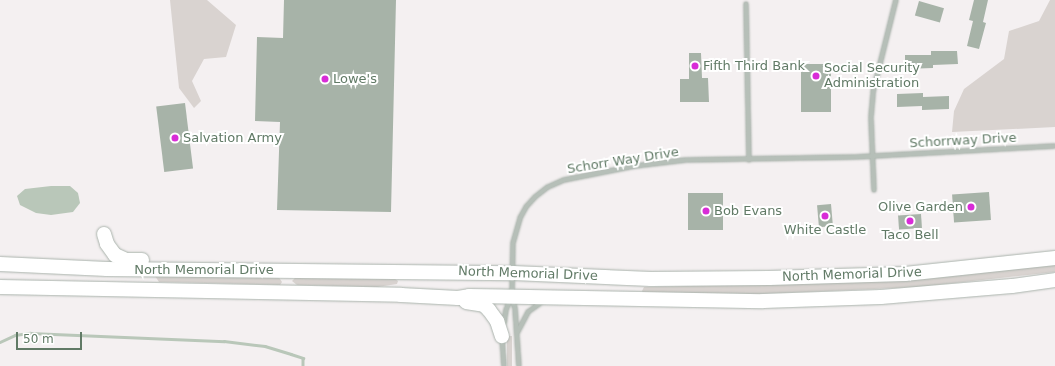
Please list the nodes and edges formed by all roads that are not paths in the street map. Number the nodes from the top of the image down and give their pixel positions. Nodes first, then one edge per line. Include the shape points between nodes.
1 (896, 0) edge
2 (746, 4) dead end
3 (1055, 146) edge
4 (873, 156) junction
5 (749, 160) junction
6 (874, 190) dead end
7 (104, 234) dead end
8 (1055, 258) edge
9 (0, 264) edge
10 (107, 269) junction
11 (258, 270) junction
12 (513, 273) junction
13 (1055, 280) edge
14 (0, 281) edge
15 (0, 287) edge
16 (511, 297) junction
17 (458, 298) junction
18 (549, 298) junction
19 (517, 333) junction
20 (502, 336) junction
21 (504, 366) edge
22 (519, 366) edge

1 - 4 street via 874,86 871,117
2 - 5 street
3 - 4 street, Schorrway Drive
4 - 5 street, Schorr Way Drive
4 - 6 street
5 - 12 street, Schorr Way Drive via 660,162 564,180 548,187 526,207 520,218 513,243
7 - 11 main road via 115,255 126,260 220,262
8 - 12 main road, North Memorial Drive via 880,275 651,279
9 - 10 main road, North Memorial Drive
10 - 11 main road, North Memorial Drive
10 - 14 main road via 94,279
11 - 12 main road, North Memorial Drive
12 - 16 street, Schorr Way Drive
13 - 18 main road, North Memorial Drive via 947,292 816,300
15 - 17 main road, North Memorial Drive
16 - 17 main road, North Memorial Drive
16 - 18 main road, North Memorial Drive
16 - 19 street
16 - 20 street
17 - 20 main road, North Memorial Drive via 489,310 497,321
18 - 19 street via 528,312
19 - 22 street
20 - 21 street

